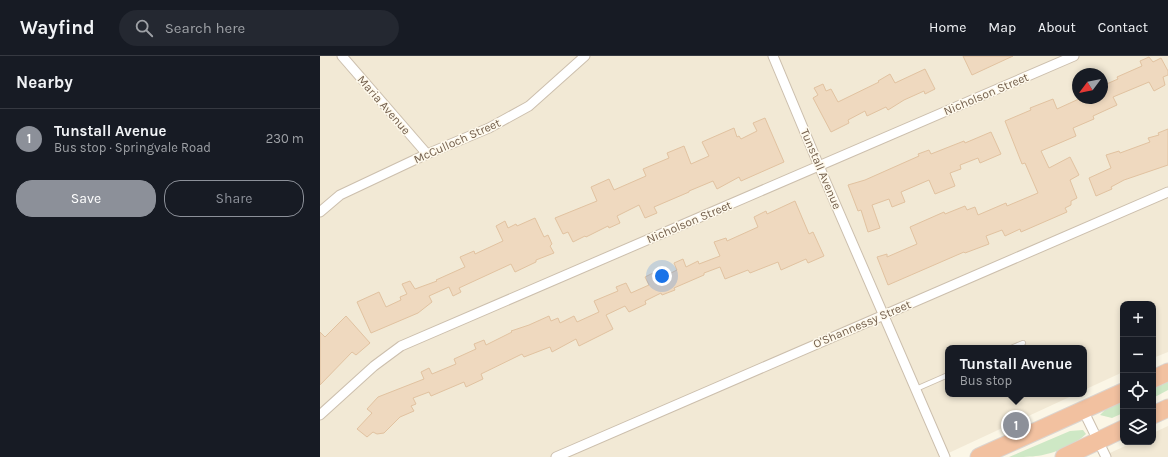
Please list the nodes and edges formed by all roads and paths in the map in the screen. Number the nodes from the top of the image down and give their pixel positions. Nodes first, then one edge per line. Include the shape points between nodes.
1 (342, 56) edge
2 (585, 56) edge
3 (774, 56) edge
4 (1074, 56) edge
5 (427, 154) junction
6 (819, 166) junction
7 (1168, 192) edge
8 (320, 212) edge
9 (884, 315) junction
10 (1024, 343) dead end
11 (1019, 345) edge
12 (1168, 372) edge
13 (945, 376) edge
14 (1156, 378) edge
15 (916, 389) junction
16 (1120, 393) edge
17 (1168, 408) edge
18 (1083, 410) junction
19 (1156, 414) edge
20 (320, 415) edge
21 (1120, 430) edge
22 (1098, 441) junction
23 (556, 457) edge
24 (945, 457) edge
25 (979, 457) edge
26 (1064, 457) edge
27 (1106, 457) edge

1 - 5 street, Maria Avenue
2 - 5 street, McCulloch Street via 529,106 489,128
3 - 6 street, Tunstall Avenue
4 - 6 street, Nicholson Street
5 - 8 street, McCulloch Street via 340,194
6 - 9 street, Tunstall Avenue
6 - 20 street, Nicholson Street via 401,346 374,366
7 - 9 street, O'Shannessy Street
9 - 15 street, Tunstall Avenue
9 - 23 street, O'Shannessy Street
10 - 11 lane
12 - 14 highway
13 - 15 lane
15 - 24 street, Tunstall Avenue
16 - 18 highway
17 - 19 highway
18 - 22 street
18 - 25 highway
21 - 22 highway
22 - 26 highway
22 - 27 street

